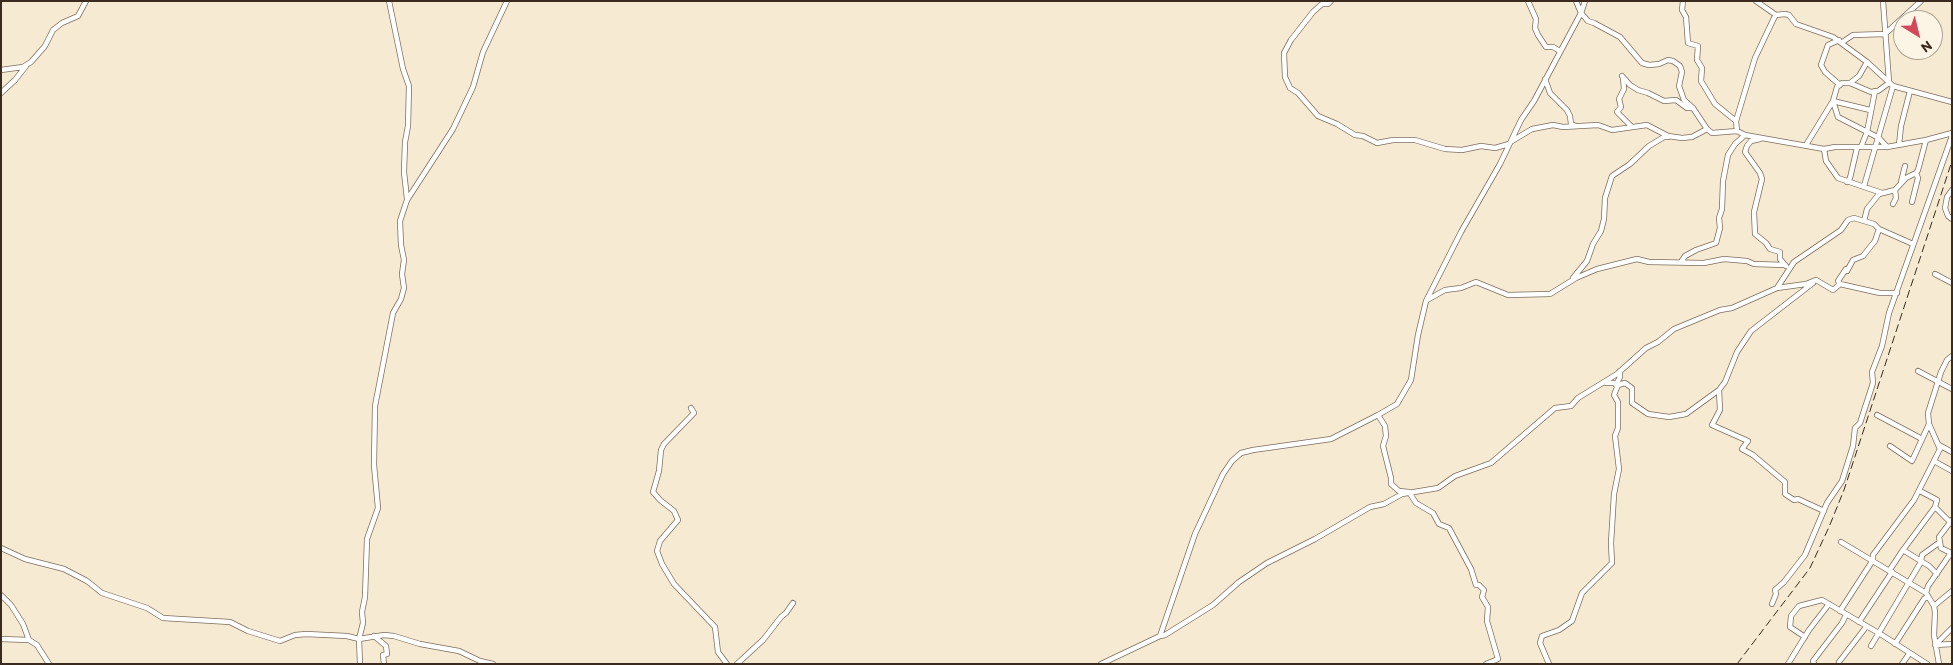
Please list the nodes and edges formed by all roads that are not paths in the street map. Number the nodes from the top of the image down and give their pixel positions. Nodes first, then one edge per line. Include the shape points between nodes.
1 (86, 1) edge
2 (389, 1) edge
3 (507, 1) edge
4 (1331, 1) edge
5 (1528, 1) edge
6 (1576, 1) edge
7 (1585, 1) edge
8 (1683, 1) edge
9 (1756, 1) edge
10 (1883, 1) edge
11 (1922, 1) edge
12 (1581, 13) junction
13 (1776, 15) junction
14 (1885, 34) junction
15 (1840, 42) junction
16 (1560, 51) junction
17 (1867, 62) junction
18 (27, 65) junction
19 (1, 70) edge
20 (1546, 78) junction
21 (1850, 83) junction
22 (1840, 85) junction
23 (1891, 85) junction
24 (1910, 90) junction
25 (1875, 91) junction
26 (1, 93) edge
27 (1833, 101) junction
28 (1952, 102) edge
29 (1692, 108) junction
30 (1870, 110) junction
31 (1736, 121) junction
32 (1632, 126) junction
33 (1578, 127) junction
34 (1707, 129) junction
35 (1737, 131) junction
36 (1867, 132) junction
37 (1952, 134) edge
38 (1746, 135) junction
39 (1682, 138) junction
40 (1763, 138) junction
41 (1879, 138) junction
42 (1926, 140) junction
43 (1510, 143) junction
44 (1806, 145) junction
45 (1899, 145) junction
46 (1888, 146) junction
47 (1876, 147) junction
48 (1859, 148) junction
49 (1824, 149) junction
50 (1906, 166) dead end
51 (1916, 174) junction
52 (1847, 182) junction
53 (1900, 183) junction
54 (1864, 186) junction
55 (1895, 190) junction
56 (1952, 190) edge
57 (1882, 193) junction
58 (407, 200) junction
59 (1912, 202) dead end
60 (1893, 204) dead end
61 (1952, 219) edge
62 (1864, 221) junction
63 (1879, 229) junction
64 (1913, 244) junction
65 (1682, 262) junction
66 (1786, 267) junction
67 (1935, 274) dead end
68 (1816, 280) junction
69 (1572, 281) junction
70 (1952, 283) edge
71 (1840, 284) junction
72 (1777, 288) junction
73 (1897, 292) junction
74 (1426, 301) junction
75 (1952, 356) edge
76 (1620, 371) junction
77 (1918, 372) dead end
78 (1937, 381) junction
79 (1602, 384) junction
80 (1617, 384) junction
81 (1952, 389) edge
82 (1720, 390) junction
83 (691, 408) dead end
84 (1877, 414) dead end
85 (1378, 415) junction
86 (1929, 424) junction
87 (1922, 439) junction
88 (1939, 445) junction
89 (1890, 446) dead end
90 (1952, 452) edge
91 (1934, 461) junction
92 (1952, 471) edge
93 (1920, 490) junction
94 (1409, 492) junction
95 (1936, 507) junction
96 (1824, 511) junction
97 (1951, 521) edge
98 (1841, 542) dead end
99 (1940, 542) junction
100 (1, 548) edge
101 (1903, 550) junction
102 (1873, 560) junction
103 (1921, 562) junction
104 (1891, 572) junction
105 (1937, 574) junction
106 (1909, 583) junction
107 (1952, 591) edge
108 (1927, 594) junction
109 (1, 595) edge
110 (793, 603) dead end
111 (1772, 604) dead end
112 (1829, 604) junction
113 (1934, 606) junction
114 (1840, 611) junction
115 (1846, 615) junction
116 (1859, 622) junction
117 (1866, 627) junction
118 (1952, 628) edge
119 (1879, 633) junction
120 (374, 636) junction
121 (1160, 636) junction
122 (1805, 637) junction
123 (1, 639) edge
124 (359, 639) junction
125 (29, 640) junction
126 (1895, 644) junction
127 (1952, 644) edge
128 (1935, 645) junction
129 (1871, 646) dead end
130 (1909, 654) junction
131 (1839, 662) dead end
132 (49, 664) edge
133 (360, 664) edge
134 (384, 664) edge
135 (494, 664) edge
136 (727, 664) edge
137 (737, 664) edge
138 (1101, 664) edge
139 (1486, 664) edge
140 (1549, 664) edge
141 (1788, 664) edge
142 (1814, 664) edge
143 (1902, 664) edge
144 (1927, 664) edge
145 (1939, 664) edge

1 - 18 street via 78,16 54,30 45,46
2 - 58 street via 409,86 404,172
3 - 58 street via 453,130
4 - 43 street via 1313,12 1284,53 1285,77 1290,88 1316,114 1377,143 1415,140 1445,149 1462,150 1482,146 1495,148
5 - 16 street via 1536,19 1538,35 1546,47
6 - 12 street
7 - 12 street
8 - 31 street via 1688,43 1698,46 1701,81 1715,104
9 - 13 street
10 - 14 street
11 - 14 street
12 - 16 street
12 - 29 street via 1588,21 1620,37 1642,63 1659,64 1673,60 1682,72 1680,86 1684,100
13 - 15 street via 1789,15 1796,24
13 - 31 street via 1755,58
14 - 15 street via 1853,35
14 - 23 street
15 - 17 street
15 - 22 street via 1828,45 1821,65
16 - 20 street
17 - 21 street
17 - 23 street
18 - 19 street
18 - 26 street
20 - 33 street via 1550,92 1567,110 1571,124
20 - 43 street
21 - 22 street
21 - 25 street
22 - 27 street
23 - 24 street
23 - 25 street
23 - 41 street
24 - 28 street
24 - 45 street
25 - 30 street
27 - 30 street
27 - 36 street via 1838,117
27 - 44 street
29 - 32 street via 1676,100 1664,101 1638,90 1622,76 1624,89 1619,99 1622,107 1617,112
29 - 34 street
30 - 36 street
31 - 35 street
32 - 33 street via 1612,130 1598,125
32 - 39 street via 1647,126 1668,136
33 - 43 street via 1553,125 1532,129
34 - 35 street via 1712,133
34 - 39 street
35 - 38 street
36 - 41 street
36 - 48 street
37 - 42 street
37 - 64 street
38 - 40 street
38 - 65 street via 1728,155 1716,243 1696,250
39 - 69 street via 1664,137 1612,176 1605,198 1601,231 1587,261
40 - 44 street
40 - 66 street via 1751,141 1745,149 1762,179 1754,212 1755,234 1770,249 1780,252 1780,259
41 - 46 street
41 - 47 street
42 - 45 street
42 - 51 street
43 - 74 street
44 - 49 street
45 - 46 street
46 - 47 street
47 - 48 street
47 - 54 street
48 - 49 street via 1835,146
48 - 52 street
49 - 52 street via 1826,161 1838,178
50 - 53 street
51 - 53 street
51 - 59 street via 1918,178
52 - 54 street
53 - 55 street
54 - 57 street
55 - 57 street
55 - 60 street
56 - 61 street via 1945,208
57 - 62 street via 1867,209
58 - 124 street via 400,226 404,288 393,313 375,406 374,465 378,508 366,539 365,597
62 - 63 street
62 - 66 street via 1848,220 1841,230
63 - 64 street
63 - 71 street via 1875,241 1863,256 1853,260 1838,281
64 - 73 street
65 - 66 street via 1724,258
65 - 69 street via 1634,260 1602,267
66 - 72 street
67 - 70 street
68 - 71 street via 1833,290
68 - 72 street
68 - 82 street via 1751,331 1737,352
69 - 74 street via 1550,294 1514,296 1476,282 1445,290
71 - 73 street via 1880,293
72 - 76 street via 1674,330 1646,348
73 - 96 street via 1874,364 1870,396 1855,428 1842,481
74 - 85 street via 1411,380 1397,404
75 - 78 street
76 - 79 street
76 - 80 street
77 - 78 street
78 - 81 street
78 - 86 street via 1928,413
79 - 80 street
79 - 94 street via 1571,406 1556,408 1491,463 1455,476 1438,488
80 - 82 street via 1625,383 1632,388 1632,403 1644,412 1669,417 1686,414
80 - 140 street via 1614,395 1618,402 1615,436 1619,469 1614,494 1612,562 1582,593 1572,621 1542,636 1540,642
82 - 96 street via 1720,410 1712,425 1748,441 1742,450 1754,455 1785,482 1785,494
83 - 136 street via 694,414 661,450 653,492 674,511 678,520 660,541 657,551 674,584 715,627 718,652
84 - 87 street
85 - 94 street via 1385,426 1383,446 1391,484 1399,492
85 - 121 street via 1331,439 1253,450 1241,453 1232,461 1195,534
86 - 87 street
86 - 88 street
87 - 89 street via 1912,461
88 - 90 street
88 - 91 street
91 - 92 street
91 - 93 street
93 - 95 street via 1937,500
93 - 102 street via 1873,555
94 - 121 street via 1370,507 1280,555 1239,582 1212,605
94 - 139 street via 1416,503 1433,513 1439,524 1449,528 1476,585 1484,590 1482,597 1488,607 1487,620 1498,659
95 - 97 street
95 - 101 street
96 - 111 street via 1805,554 1775,590
97 - 99 street via 1939,537
98 - 102 street
99 - 103 street via 1922,555
99 - 105 street via 1941,548 1951,554
100 - 124 street via 25,559 64,569 102,593 144,607 163,618 230,622 280,641 306,634
101 - 103 street
101 - 104 street
102 - 104 street
102 - 114 street
103 - 105 street
103 - 106 street
104 - 106 street
104 - 116 street
105 - 108 street via 1928,586
106 - 108 street
106 - 119 street
107 - 113 street
108 - 113 street
108 - 126 street
109 - 125 street via 23,624
110 - 137 street via 763,640
112 - 114 street
112 - 122 street
112 - 122 street via 1818,599 1796,609 1790,627
113 - 128 street
114 - 115 street
115 - 116 street
115 - 142 street
116 - 117 street
117 - 119 street
117 - 131 street
118 - 128 street
119 - 126 street
119 - 129 street
120 - 124 street
120 - 134 street via 386,646
120 - 135 street via 403,638 459,651
121 - 138 street
122 - 141 street
123 - 125 street
124 - 133 street
125 - 132 street via 38,645
126 - 130 street
127 - 128 street
128 - 145 street
130 - 143 street
130 - 144 street

